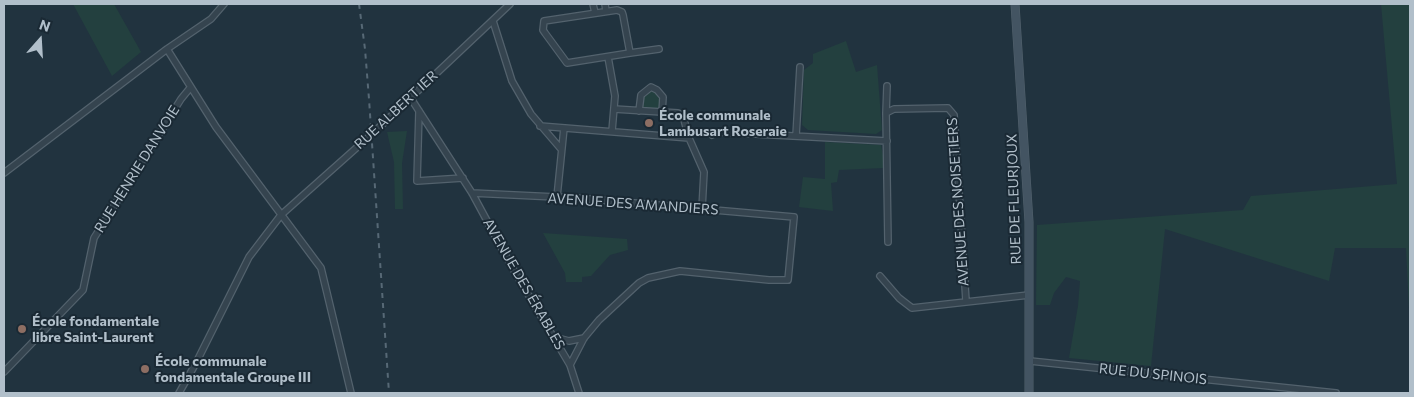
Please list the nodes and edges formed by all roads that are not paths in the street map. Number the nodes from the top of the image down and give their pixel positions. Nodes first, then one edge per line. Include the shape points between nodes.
1 (224, 4) edge
2 (510, 4) edge
3 (593, 4) edge
4 (605, 4) edge
5 (1015, 4) edge
6 (606, 11) junction
7 (595, 13) junction
8 (492, 21) junction
9 (167, 49) junction
10 (658, 49) dead end
11 (630, 53) junction
12 (608, 57) junction
13 (800, 67) dead end
14 (887, 86) dead end
15 (190, 88) junction
16 (410, 97) junction
17 (614, 109) junction
18 (419, 111) junction
19 (639, 111) junction
20 (662, 113) junction
21 (886, 113) junction
22 (540, 126) junction
23 (564, 128) junction
24 (612, 131) junction
25 (712, 135) dead end
26 (796, 136) junction
27 (689, 138) junction
28 (887, 141) junction
29 (561, 149) junction
30 (4, 173) edge
31 (463, 178) junction
32 (472, 193) junction
33 (557, 197) junction
34 (702, 209) junction
35 (281, 215) junction
36 (888, 242) dead end
37 (880, 276) dead end
38 (1029, 295) junction
39 (966, 301) junction
40 (554, 337) junction
41 (584, 338) junction
42 (1030, 361) junction
43 (570, 365) junction
44 (4, 372) edge
45 (178, 393) edge
46 (350, 393) edge
47 (579, 393) edge
48 (1029, 393) edge
49 (1336, 393) edge

1 - 9 street via 211,20
2 - 8 street, RUE ALBERT IER
3 - 7 street
4 - 6 street
5 - 38 street, RUE DE FLEURJOUX via 1027,178
6 - 7 street
6 - 11 street via 617,10 624,15
7 - 12 street via 544,21 543,30 567,63
8 - 16 street, RUE ALBERT IER
8 - 22 street via 512,81
9 - 15 street
9 - 30 street
10 - 11 street
11 - 12 street
12 - 17 street
13 - 26 street
14 - 21 street
15 - 35 street
15 - 44 street, RUE HENRIE DANVOIE via 94,238 83,290
16 - 18 street, AVENUE DES ÉRABLES
16 - 35 street, RUE ALBERT IER
17 - 19 street
17 - 24 street
18 - 31 street, AVENUE DES ÉRABLES
18 - 31 street via 417,181
19 - 20 street
19 - 20 street via 641,95 651,87 663,97
20 - 27 street via 683,116
21 - 28 street
21 - 39 street, AVENUE DES NOISETIERS via 894,109 948,108 954,115
22 - 23 street
22 - 29 street
23 - 24 street
23 - 29 street
24 - 27 street
25 - 26 street via 718,132
26 - 28 street
27 - 34 street via 704,172
28 - 36 street
29 - 33 street
31 - 32 street, AVENUE DES ÉRABLES
32 - 33 street, AVENUE DES AMANDIERS
32 - 40 street, AVENUE DES ÉRABLES
33 - 34 street, AVENUE DES AMANDIERS
34 - 41 street, AVENUE DES AMANDIERS via 794,217 788,280 680,271 648,278 599,320
35 - 45 street, RUE ALBERT IER via 249,257
35 - 46 street via 321,268
37 - 39 street, AVENUE DES NOISETIERS via 912,308
38 - 39 street, AVENUE DES NOISETIERS
38 - 42 street, RUE DE FLEURJOUX
40 - 41 street via 569,341
40 - 43 street, AVENUE DES ÉRABLES
41 - 43 street
42 - 48 street, RUE DE FLEURJOUX
42 - 49 street, RUE DU SPINOIS
43 - 47 street, AVENUE DES ÉRABLES

